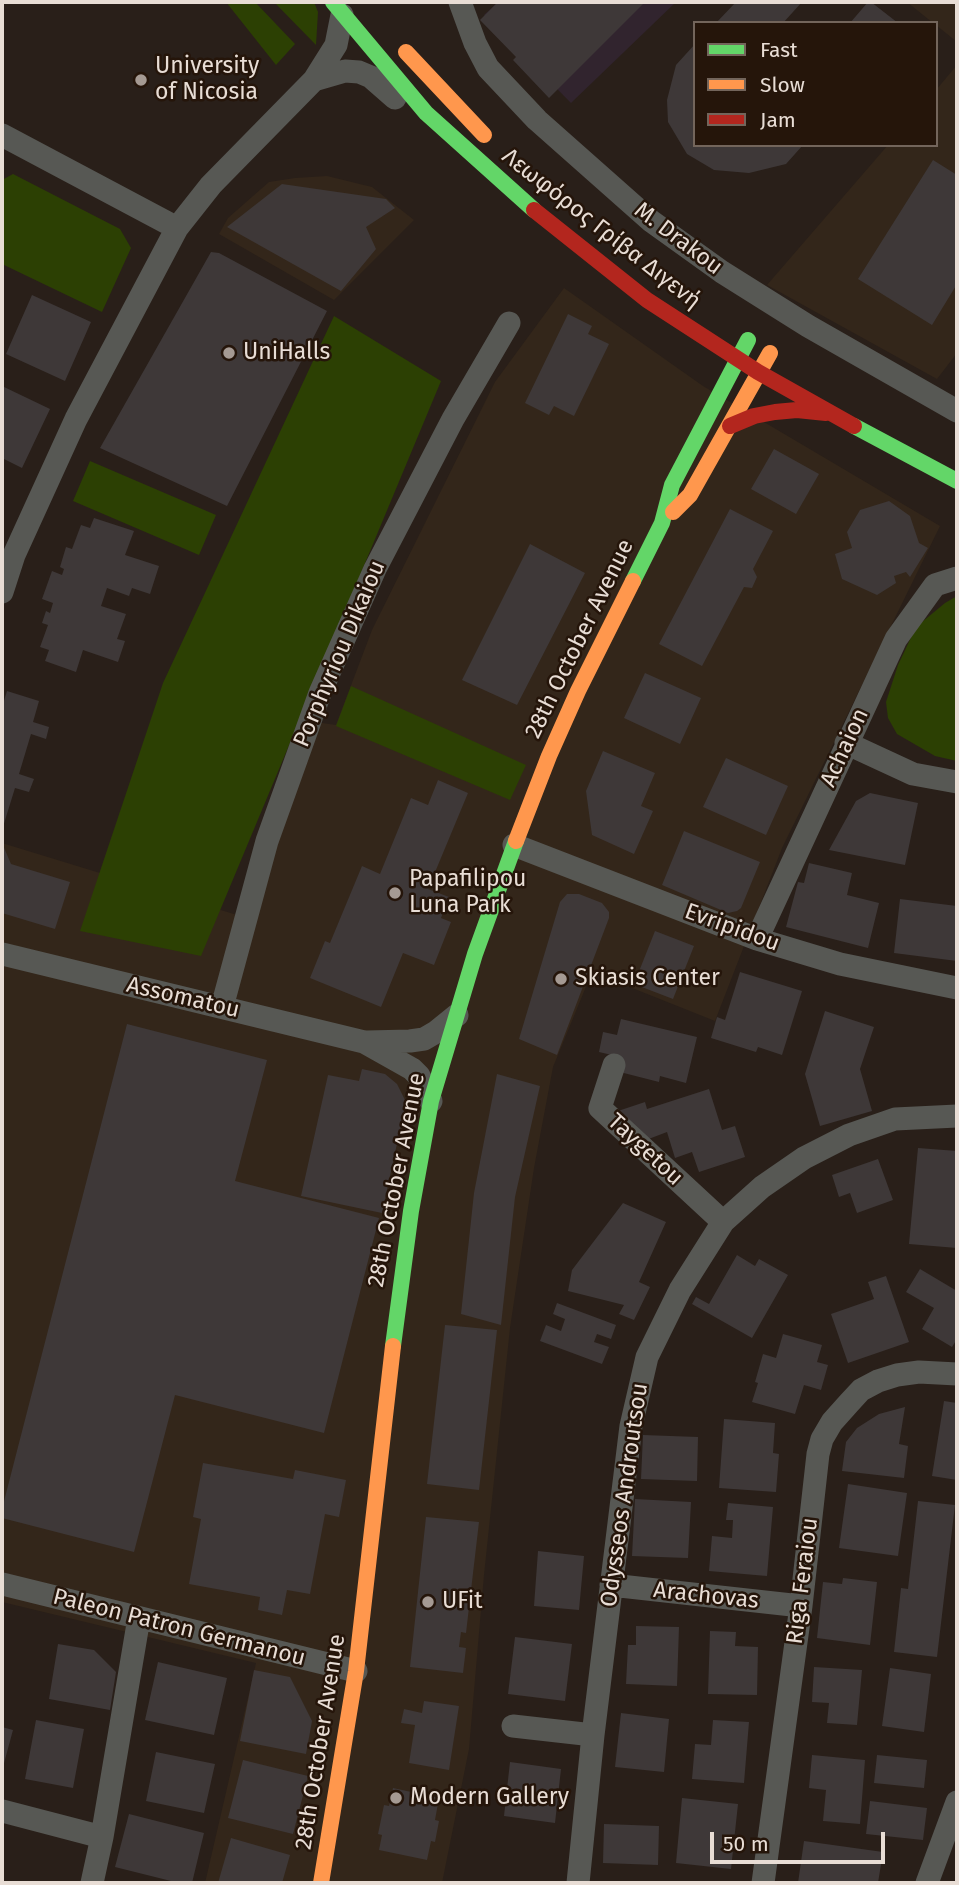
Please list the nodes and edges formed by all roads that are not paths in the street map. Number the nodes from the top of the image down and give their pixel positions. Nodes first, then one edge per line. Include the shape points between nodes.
1 (460, 2) edge
2 (337, 8) edge
3 (395, 41) dead end
4 (314, 80) junction
5 (426, 113) junction
6 (2, 135) edge
7 (496, 146) dead end
8 (177, 228) junction
9 (509, 323) dead end
10 (770, 353) junction
11 (736, 359) junction
12 (785, 362) dead end
13 (758, 372) junction
14 (956, 409) edge
15 (830, 414) junction
16 (730, 426) junction
17 (957, 481) edge
18 (662, 523) junction
19 (957, 578) edge
20 (2, 592) edge
21 (846, 743) junction
22 (957, 782) edge
23 (514, 845) junction
24 (757, 939) junction
25 (2, 954) edge
26 (957, 988) edge
27 (222, 1007) junction
28 (457, 1015) junction
29 (364, 1042) junction
30 (614, 1065) dead end
31 (431, 1101) junction
32 (957, 1116) edge
33 (723, 1222) junction
34 (957, 1374) edge
35 (2, 1584) edge
36 (611, 1586) junction
37 (801, 1606) junction
38 (139, 1618) junction
39 (356, 1671) junction
40 (513, 1726) dead end
41 (593, 1735) junction
42 (957, 1802) edge
43 (2, 1811) edge
44 (102, 1837) junction
45 (92, 1883) edge
46 (321, 1883) edge
47 (578, 1883) edge
48 (763, 1883) edge
49 (927, 1883) edge

1 - 14 street, M. Drakou via 488,68 537,120 651,221 722,272 846,349
2 - 4 street via 336,45
2 - 5 main road, Λεωφόρος Γρίβα Διγενή
3 - 7 main road, Λεωφόρος Γρίβα Διγενή
4 - 5 street via 359,72 402,103
4 - 8 street via 211,186
5 - 11 main road, Λεωφόρος Γρίβα Διγενή via 517,197 648,300
6 - 8 street
8 - 20 street via 76,419 14,555
9 - 27 street, Porphyriou Dikaiou via 375,569 320,693 267,841
10 - 11 main road, 28th October Avenue via 743,336
10 - 12 main road
10 - 13 main road, 28th October Avenue
11 - 13 main road, Λεωφόρος Γρίβα Διγενή
11 - 18 main road, 28th October Avenue via 672,485
13 - 15 main road, Λεωφόρος Γρίβα Διγενή
13 - 16 main road, 28th October Avenue
15 - 16 main road via 775,412
15 - 17 main road, Λεωφόρος Γρίβα Διγενή
16 - 18 main road, 28th October Avenue via 690,495
18 - 23 main road, 28th October Avenue via 578,691
19 - 21 street, Achaion via 935,585 896,639
21 - 22 street via 913,774
21 - 24 street, Achaion
23 - 24 street, Evripidou
23 - 28 main road, 28th October Avenue
24 - 26 street, Evripidou via 840,964
25 - 27 street, Assomatou
27 - 29 street, Assomatou
28 - 29 street, Assomatou via 424,1039
28 - 31 main road, 28th October Avenue
29 - 31 street, Assomatou via 412,1069
30 - 33 street, Taygetou via 600,1108
31 - 39 main road, 28th October Avenue via 398,1303
32 - 33 street, Odysseos Androutsou via 895,1119 849,1135 804,1157
33 - 36 street, Odysseos Androutsou via 680,1290 647,1357 631,1426
34 - 37 street, Riga Feraiou via 919,1373 878,1381 861,1390 832,1422 818,1454
35 - 38 street, Paleon Patron Germanou
36 - 37 street, Arachovas
36 - 41 street, Odysseos Androutsou
37 - 48 street, Riga Feraiou
38 - 39 street, Paleon Patron Germanou
38 - 44 street
39 - 46 main road, 28th October Avenue
40 - 41 street
41 - 47 street, Odysseos Androutsou
42 - 49 street
43 - 44 street
44 - 45 street

